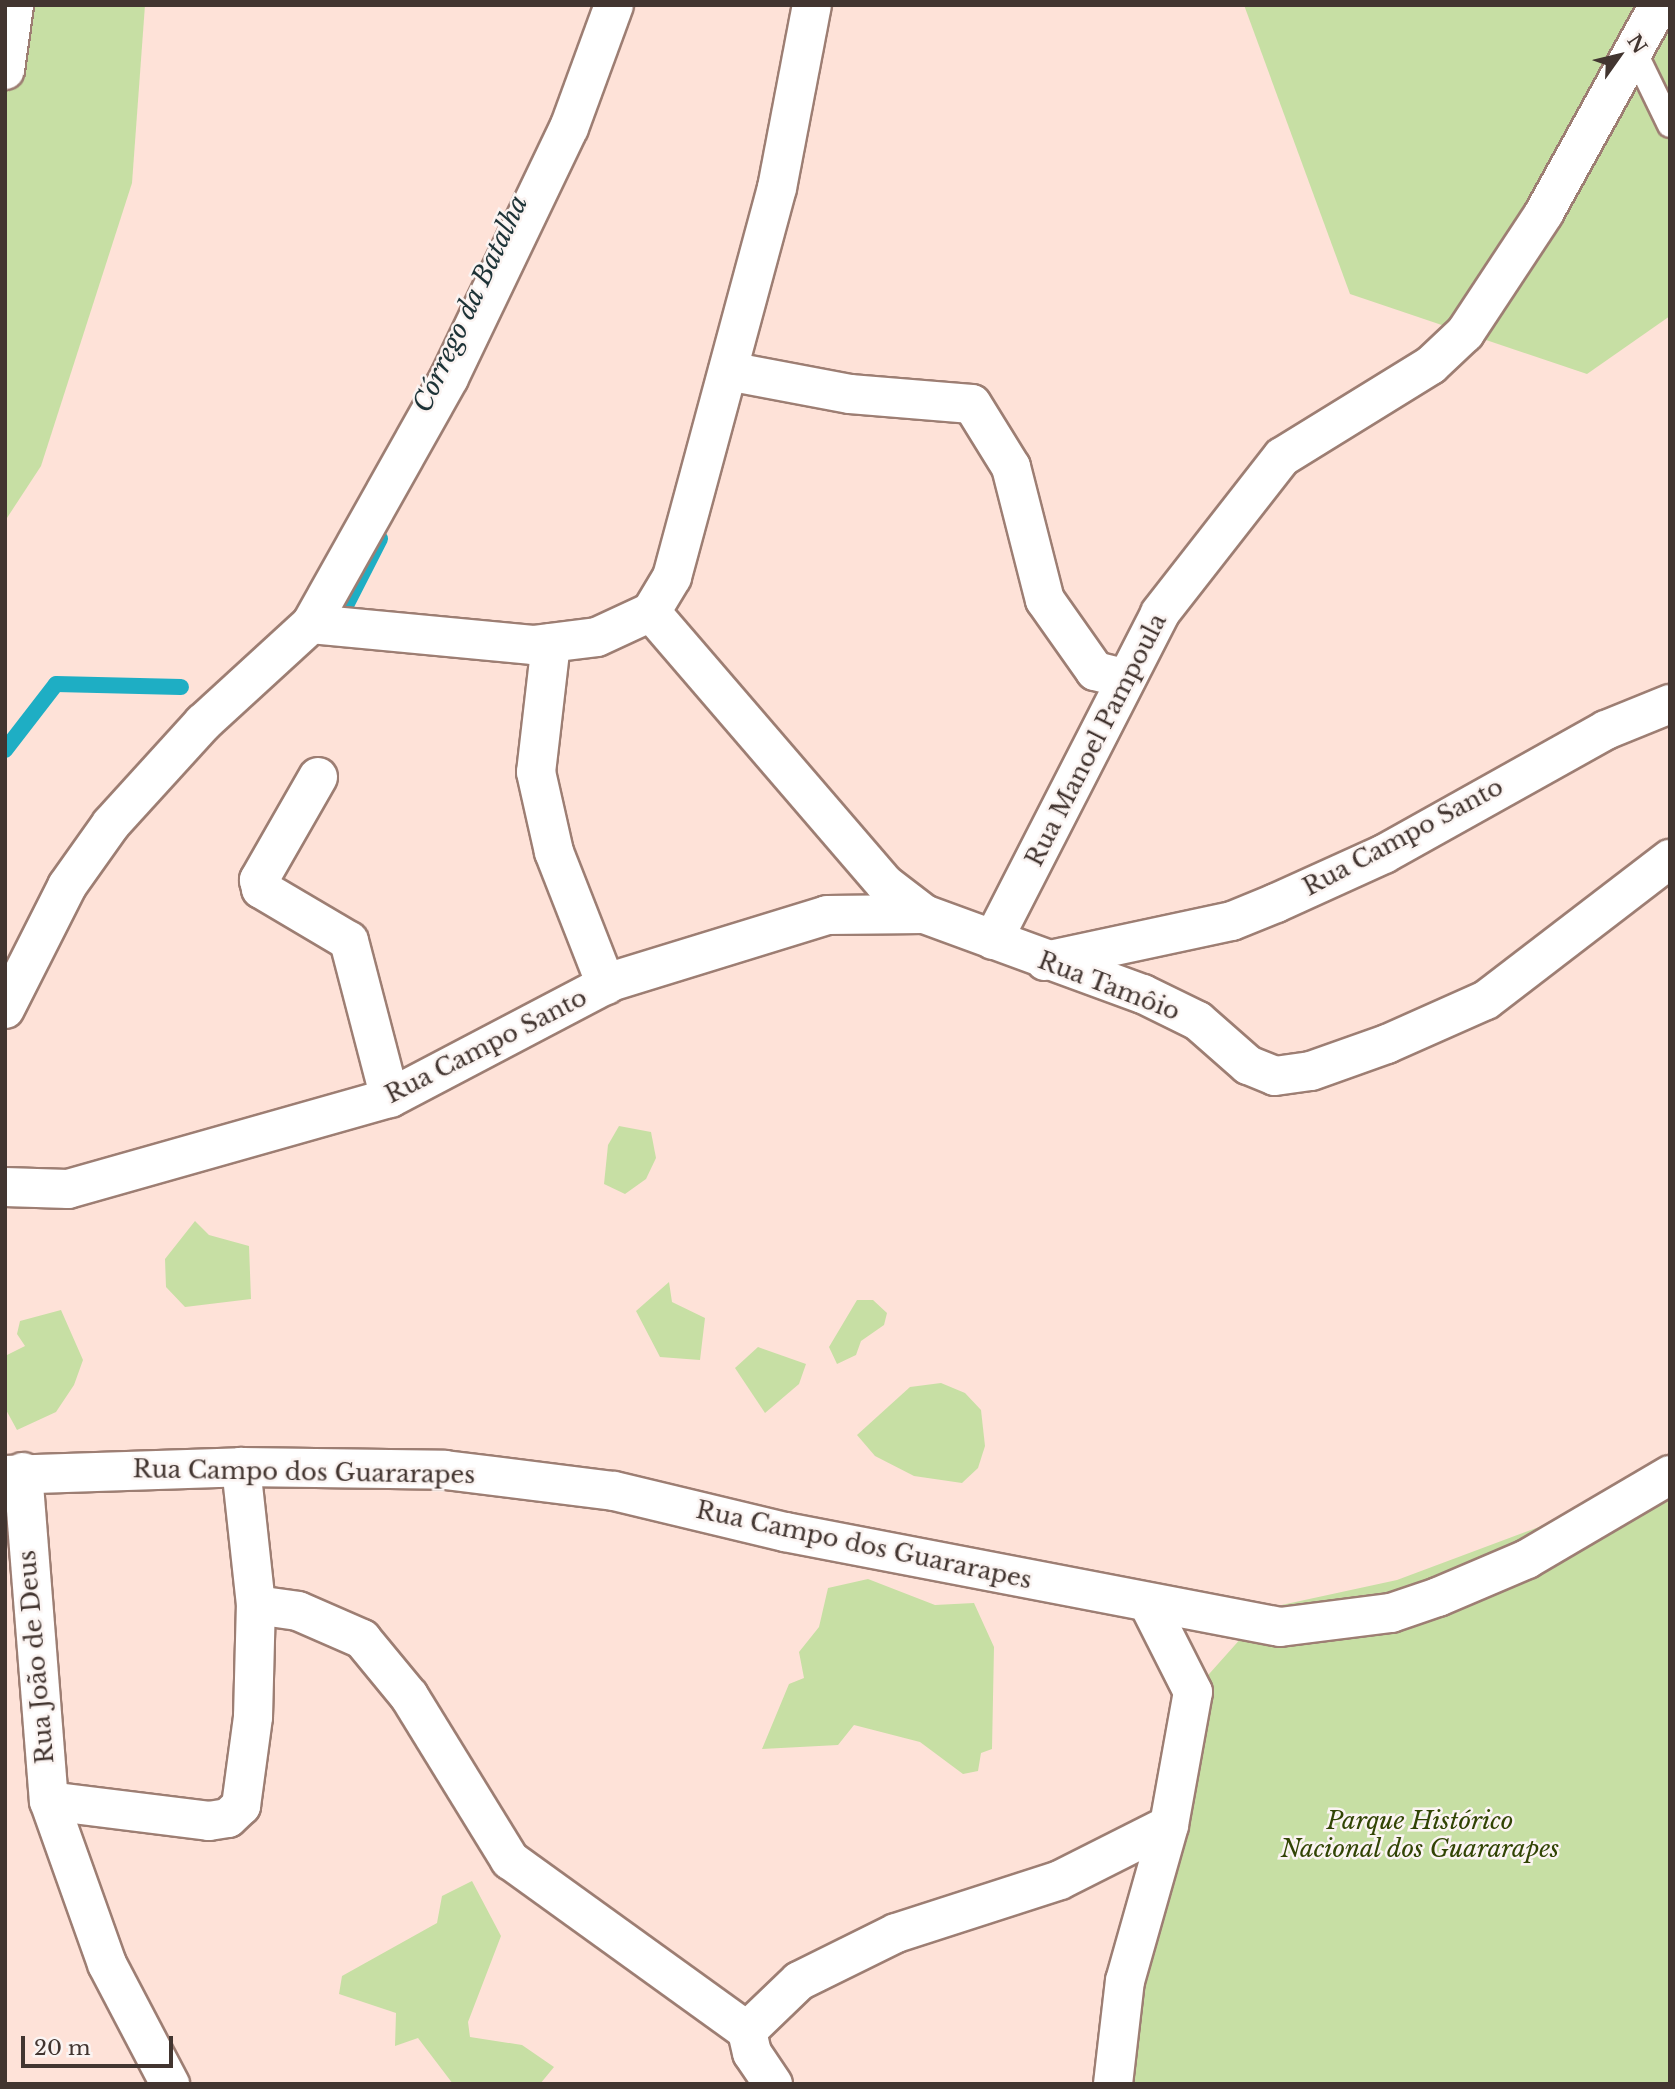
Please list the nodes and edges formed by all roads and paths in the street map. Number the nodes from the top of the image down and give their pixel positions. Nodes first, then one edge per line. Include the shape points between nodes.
1 (14, 5) edge
2 (614, 5) edge
3 (812, 5) edge
4 (1660, 5) edge
5 (1634, 51) junction
6 (5, 70) edge
7 (1670, 125) edge
8 (728, 371) junction
9 (651, 612) junction
10 (311, 624) junction
11 (551, 643) junction
12 (1126, 680) junction
13 (1670, 704) edge
14 (318, 777) dead end
15 (1670, 859) edge
16 (924, 914) junction
17 (993, 940) junction
18 (1045, 961) junction
19 (606, 985) junction
20 (5, 1009) edge
21 (390, 1098) junction
22 (5, 1186) edge
23 (11, 1466) edge
24 (241, 1467) junction
25 (1670, 1475) edge
26 (1148, 1603) junction
27 (256, 1605) junction
28 (49, 1801) junction
29 (1169, 1825) junction
30 (747, 2031) junction
31 (170, 2084) edge
32 (773, 2084) edge
33 (1113, 2084) edge

1 - 6 street
2 - 10 street via 569,128 449,379
3 - 8 street via 777,188
4 - 5 street, Rua Manoel Pampoula
5 - 7 lane
5 - 12 street, Rua Manoel Pampoula via 1544,213 1465,333 1431,365 1282,457 1160,613
8 - 9 street via 672,577
8 - 12 street via 850,394 972,404 1011,467 1045,600 1095,671
9 - 11 street via 597,637
9 - 16 street, Rua Tamôio via 885,884
10 - 11 street
10 - 20 street via 203,723 111,824 67,886
11 - 19 street via 536,772 554,852
12 - 17 street, Rua Manoel Pampoula
13 - 18 street, Rua Campo Santo via 1606,730 1384,854 1276,903 1232,921
14 - 21 street via 260,880 261,889 349,941
15 - 18 street, Rua Tamôio via 1486,1000 1436,1027 1311,1072 1275,1076 1248,1065 1198,1021 1143,994
16 - 17 street, Rua Tamôio
16 - 19 street, Rua Campo Santo via 827,915
17 - 18 street, Rua Tamôio
19 - 21 street, Rua Campo Santo
21 - 22 street, Rua Campo Santo via 68,1188
23 - 24 street, Rua Campo dos Guararapes
23 - 28 street, Rua João de Deus
24 - 26 street, Rua Campo dos Guararapes via 445,1470 614,1491
24 - 27 street
25 - 26 street, Rua Campo dos Guararapes via 1527,1559 1391,1613 1280,1627
26 - 29 street via 1193,1692
27 - 28 street via 253,1717 241,1806 228,1818 209,1821
27 - 30 street via 298,1611 362,1639 409,1696 510,1860
28 - 31 street, Rua João de Deus via 107,1964
29 - 30 street via 1060,1880 836,1958 771,2002
29 - 33 street via 1125,1981
30 - 32 street via 752,2053

